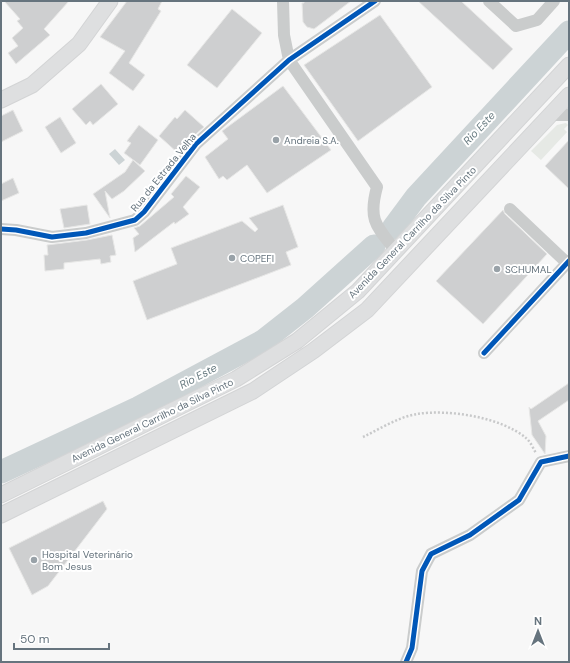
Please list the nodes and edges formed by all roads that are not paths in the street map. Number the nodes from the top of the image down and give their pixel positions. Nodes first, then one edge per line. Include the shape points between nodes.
1 (110, 1) edge
2 (283, 1) edge
3 (375, 1) edge
4 (490, 1) edge
5 (554, 1) edge
6 (289, 60) junction
7 (569, 65) edge
8 (569, 95) edge
9 (1, 100) edge
10 (550, 115) junction
11 (569, 115) edge
12 (510, 209) dead end
13 (1, 229) edge
14 (396, 251) junction
15 (568, 262) edge
16 (484, 353) dead end
17 (569, 456) edge
18 (1, 495) edge
19 (1, 515) edge
20 (406, 662) edge

1 - 9 main road via 79,44 32,85
2 - 6 street via 284,35
3 - 6 street, Rua da Estrada Velha
4 - 5 street via 516,26 536,20
6 - 13 street, Rua da Estrada Velha via 196,144 144,212 135,220 86,233 52,237
6 - 14 street via 377,186 373,217 377,228
7 - 14 main road, Avenida General Carrilho da Silva Pinto
8 - 10 main road, Avenida General Carrilho da Silva Pinto
10 - 11 street
10 - 19 main road, Avenida General Carrilho da Silva Pinto via 367,310 313,351 253,391
12 - 15 street
14 - 18 main road, Avenida General Carrilho da Silva Pinto via 358,291 297,341 236,379
15 - 16 street
17 - 20 street via 541,462 519,500 470,535 431,554 422,571 412,648

